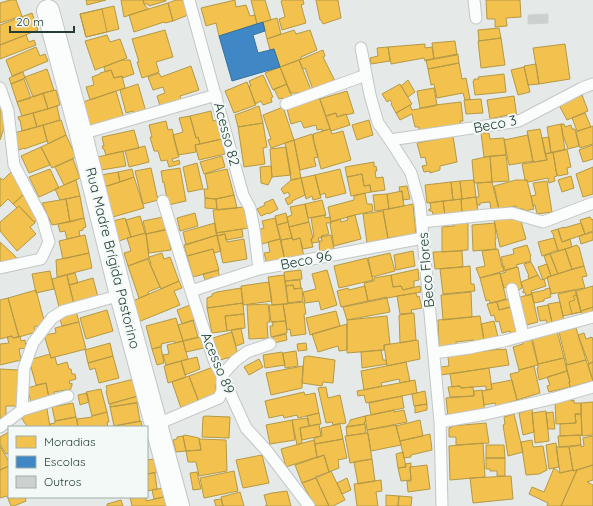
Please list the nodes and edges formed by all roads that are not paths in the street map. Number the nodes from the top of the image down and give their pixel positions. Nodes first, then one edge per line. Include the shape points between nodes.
1 (189, 0) edge
2 (474, 0) edge
3 (48, 11) dead end
4 (476, 18) dead end
5 (361, 48) dead end
6 (366, 75) junction
7 (593, 84) edge
8 (0, 88) edge
9 (216, 95) junction
10 (286, 104) dead end
11 (81, 134) junction
12 (390, 140) junction
13 (163, 201) dead end
14 (593, 205) edge
15 (422, 222) junction
16 (423, 238) junction
17 (0, 268) edge
18 (259, 269) junction
19 (512, 289) dead end
20 (191, 291) junction
21 (121, 295) junction
22 (593, 316) edge
23 (523, 335) junction
24 (270, 344) dead end
25 (434, 353) junction
26 (222, 375) junction
27 (593, 387) edge
28 (68, 396) dead end
29 (22, 410) junction
30 (440, 422) junction
31 (155, 425) junction
32 (0, 427) edge
33 (178, 506) edge
34 (309, 506) edge
35 (442, 506) edge

1 - 9 lane, Acesso 82
2 - 4 lane
3 - 11 street, Rua Madre Brígida Pastorino
5 - 6 lane, Beco Flores
6 - 10 lane
6 - 12 lane, Beco Flores via 378,123
7 - 12 lane, Beco 3 via 519,121
8 - 17 lane via 8,111 14,165 42,218 50,242 41,259
9 - 11 lane
9 - 18 lane, Acesso 82 via 243,195 250,208
11 - 21 street, Rua Madre Brígida Pastorino
12 - 15 lane, Beco Flores via 411,173
13 - 20 lane, Acesso 89
14 - 15 lane via 543,222 512,213
15 - 16 lane, Beco Flores
16 - 18 lane, Beco 96
16 - 25 lane, Beco Flores
18 - 20 lane, Beco 96
19 - 23 lane
20 - 26 lane, Acesso 89 via 215,362
21 - 29 lane via 63,311 52,318 33,343 24,368
21 - 31 street, Rua Madre Brígida Pastorino
22 - 23 lane
23 - 25 lane via 504,341
24 - 26 lane via 248,352
25 - 30 lane, Beco Flores
26 - 31 lane via 222,391 219,398
26 - 34 lane, Acesso 89 via 246,428
27 - 30 lane via 486,414
28 - 29 lane
29 - 32 lane
30 - 35 lane, Beco Flores
31 - 33 street, Rua Madre Brígida Pastorino

